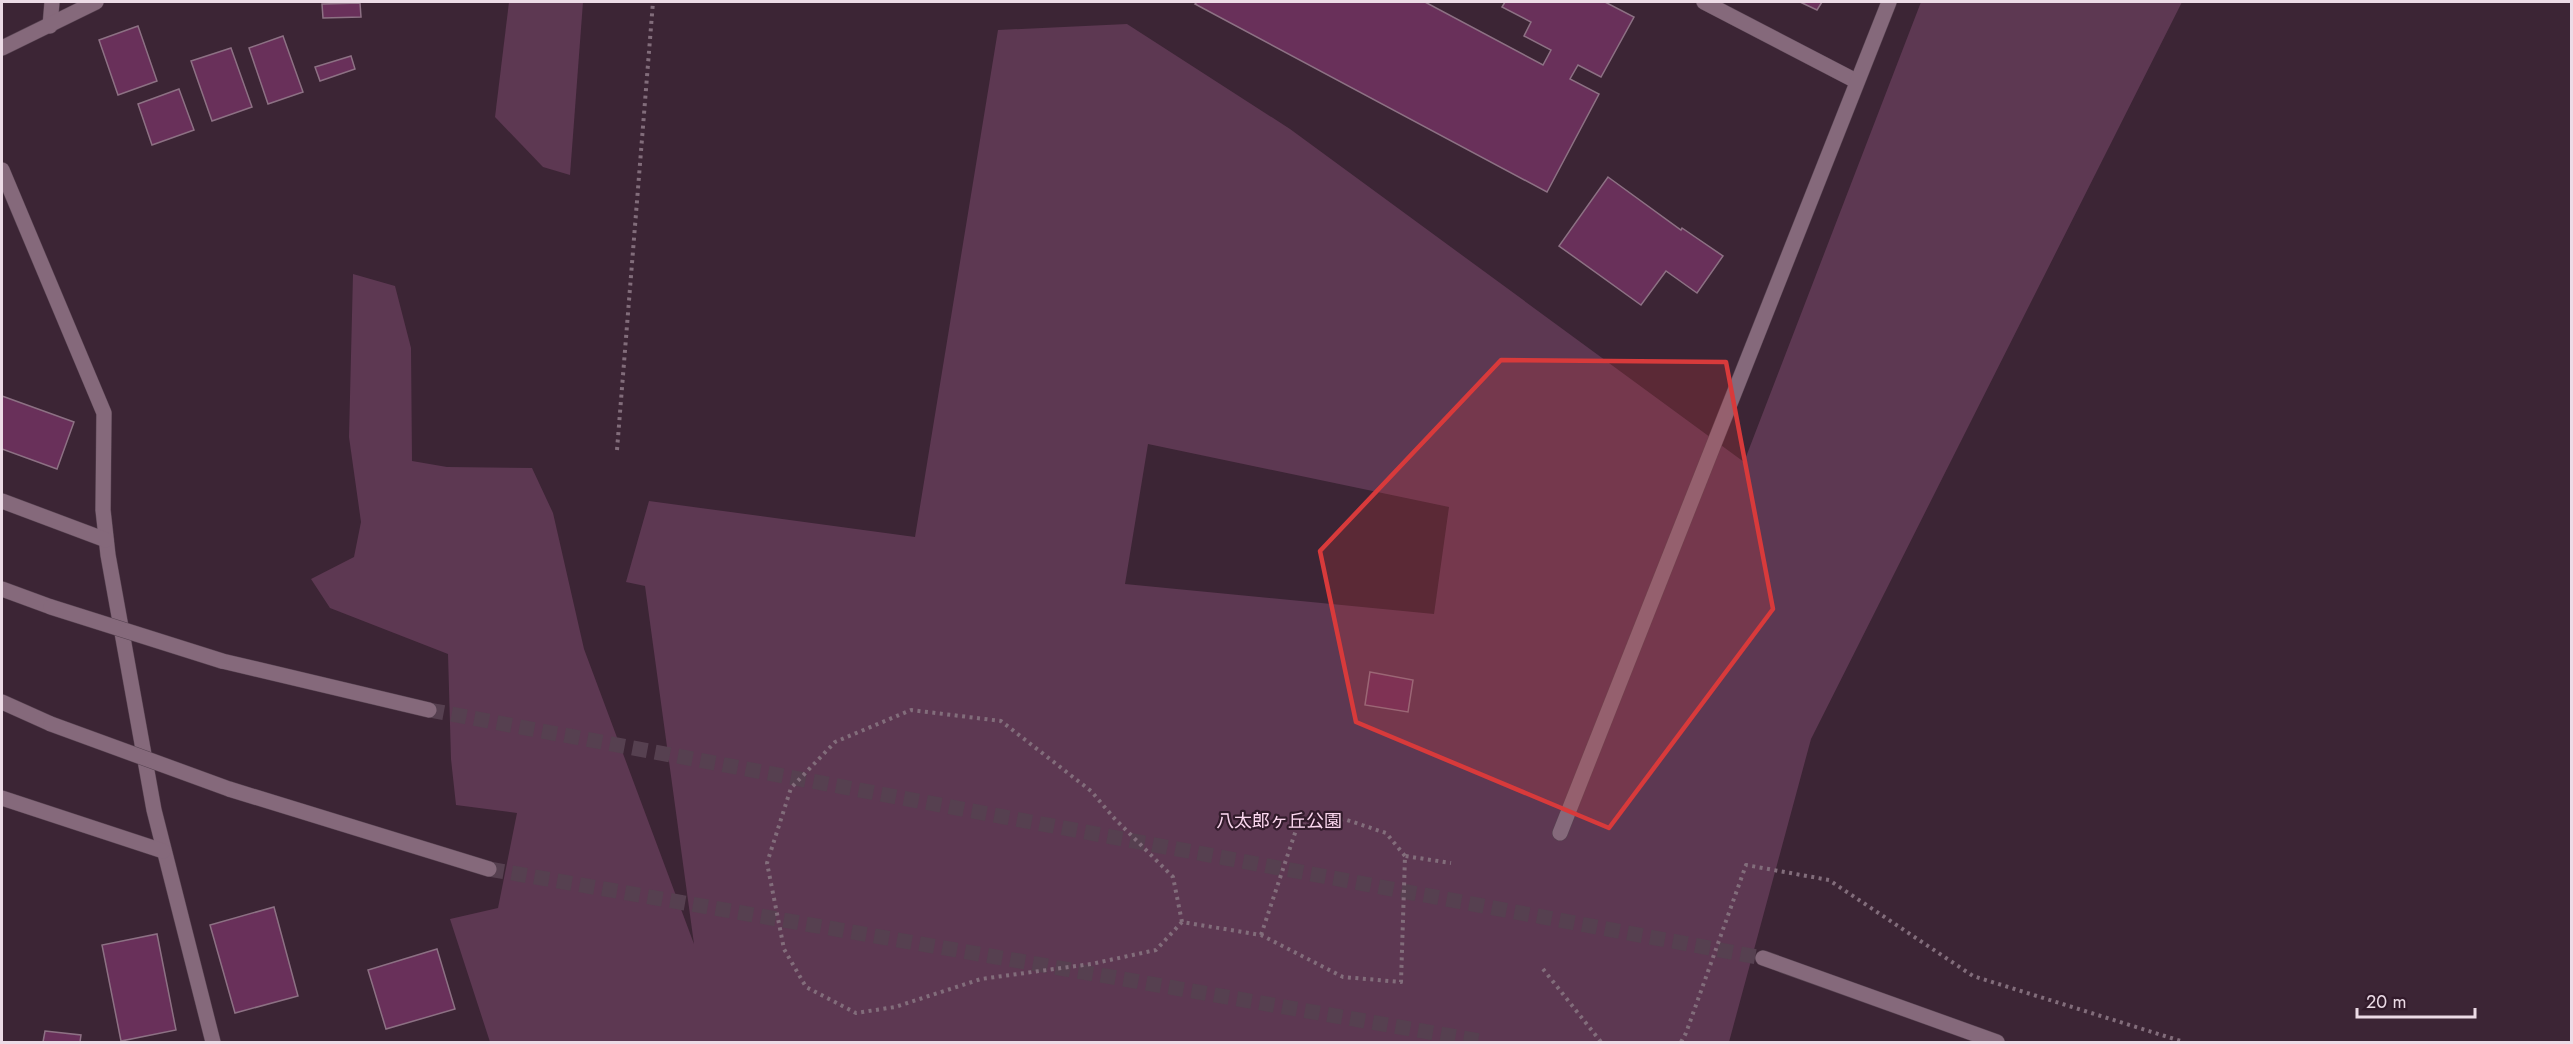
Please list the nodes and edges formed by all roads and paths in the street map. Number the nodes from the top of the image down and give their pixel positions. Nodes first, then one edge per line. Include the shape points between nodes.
1 (52, 2) edge
2 (96, 2) edge
3 (653, 2) edge
4 (1704, 2) edge
5 (1889, 2) edge
6 (50, 26) junction
7 (2, 48) edge
8 (1856, 81) junction
9 (2, 170) edge
10 (618, 450) dead end
11 (2, 501) edge
12 (106, 540) junction
13 (2, 589) edge
14 (2, 702) edge
15 (429, 710) tunnel mouth
16 (2, 798) edge
17 (1560, 833) dead end
18 (163, 851) junction
19 (1405, 856) junction
20 (1451, 862) dead end
21 (489, 869) tunnel mouth
22 (1182, 922) junction
23 (1261, 935) junction
24 (1762, 958) tunnel mouth
25 (1542, 969) dead end
26 (213, 1042) edge
27 (1601, 1042) edge
28 (1681, 1042) edge
29 (1997, 1042) edge
30 (2184, 1042) edge

1 - 6 street
2 - 6 street
3 - 10 path
4 - 8 street
5 - 8 street
6 - 7 street
8 - 17 street
9 - 12 street via 104,413
11 - 12 street
12 - 18 street
13 - 15 street, bridge via 222,661
14 - 21 street, bridge via 51,724 229,789
16 - 18 street
18 - 26 street
19 - 20 path
19 - 23 path via 1386,833 1344,819 1297,827
19 - 23 path via 1401,982 1343,977
22 - 22 path via 1156,950 1091,964 981,979 895,1006 856,1012 806,987 784,949 767,863 791,788 835,742 911,710 1001,721 1090,791 1173,877
22 - 23 path
24 - 29 street
25 - 27 path
28 - 30 path via 1746,865 1829,880 1973,976

